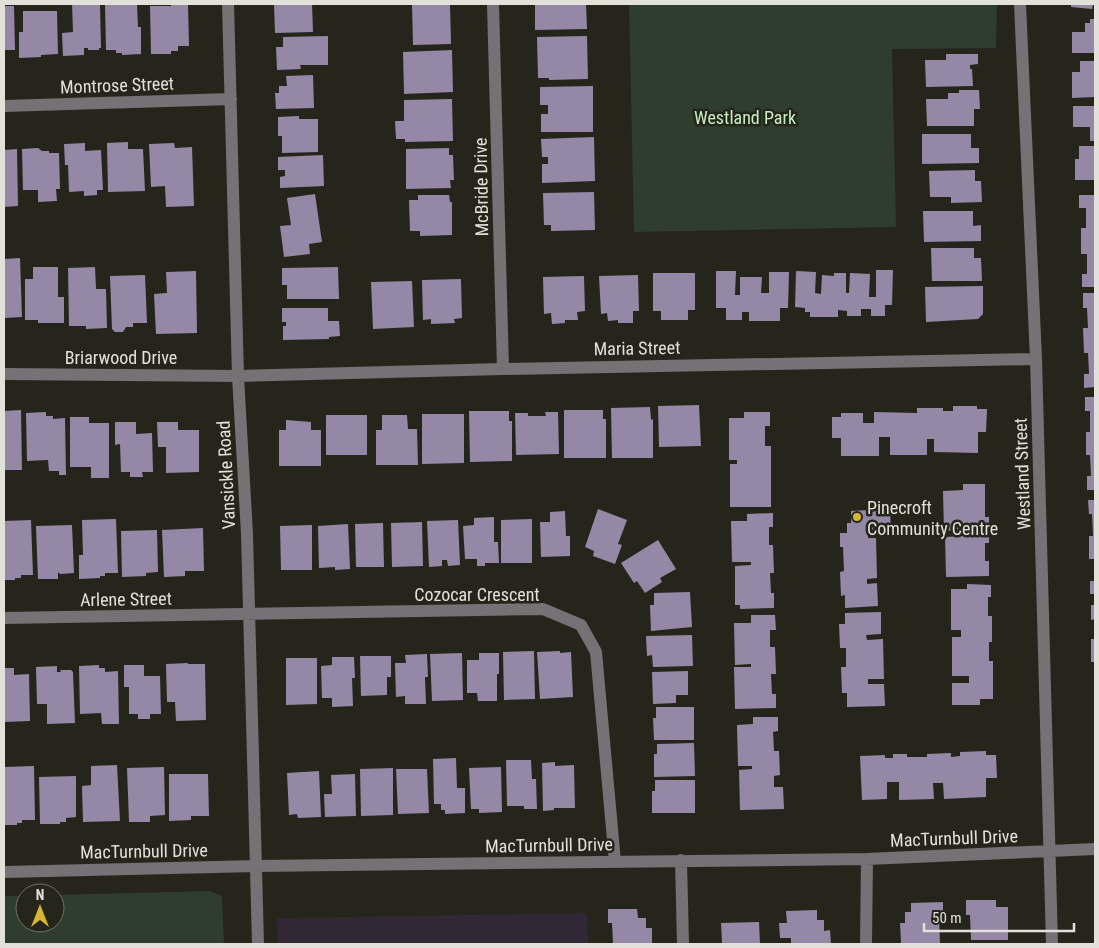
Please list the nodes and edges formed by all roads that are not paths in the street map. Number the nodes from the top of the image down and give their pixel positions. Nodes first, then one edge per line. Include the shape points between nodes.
1 (228, 4) edge
2 (493, 4) edge
3 (1020, 4) edge
4 (231, 99) junction
5 (4, 106) edge
6 (1036, 359) junction
7 (503, 369) junction
8 (4, 374) edge
9 (238, 376) junction
10 (249, 615) junction
11 (4, 618) edge
12 (1095, 850) edge
13 (1050, 852) junction
14 (867, 859) junction
15 (681, 860) junction
16 (615, 862) junction
17 (256, 866) junction
18 (4, 872) edge
19 (258, 944) edge
20 (682, 944) edge
21 (866, 944) edge
22 (1052, 944) edge

1 - 4 street, Vansickle Road
2 - 7 street, McBride Drive
3 - 6 street, Westland Street
4 - 5 street, Montrose Street
4 - 9 street, Vansickle Road
6 - 7 street, Maria Street
6 - 13 street, Westland Street
7 - 9 street, Maria Street
8 - 9 street, Briarwood Drive
9 - 10 street, Vansickle Road
10 - 11 street, Arlene Street
10 - 16 street, Cozocar Crescent via 543,609 581,625 596,652
10 - 17 street, Vansickle Road
12 - 13 street, MacTurnbull Drive
13 - 14 street, MacTurnbull Drive
13 - 22 street, Westland Street
14 - 15 street, MacTurnbull Drive
14 - 21 street
15 - 16 street, MacTurnbull Drive
15 - 20 street
16 - 17 street, MacTurnbull Drive
17 - 18 street, MacTurnbull Drive
17 - 19 street, Vansickle Road

